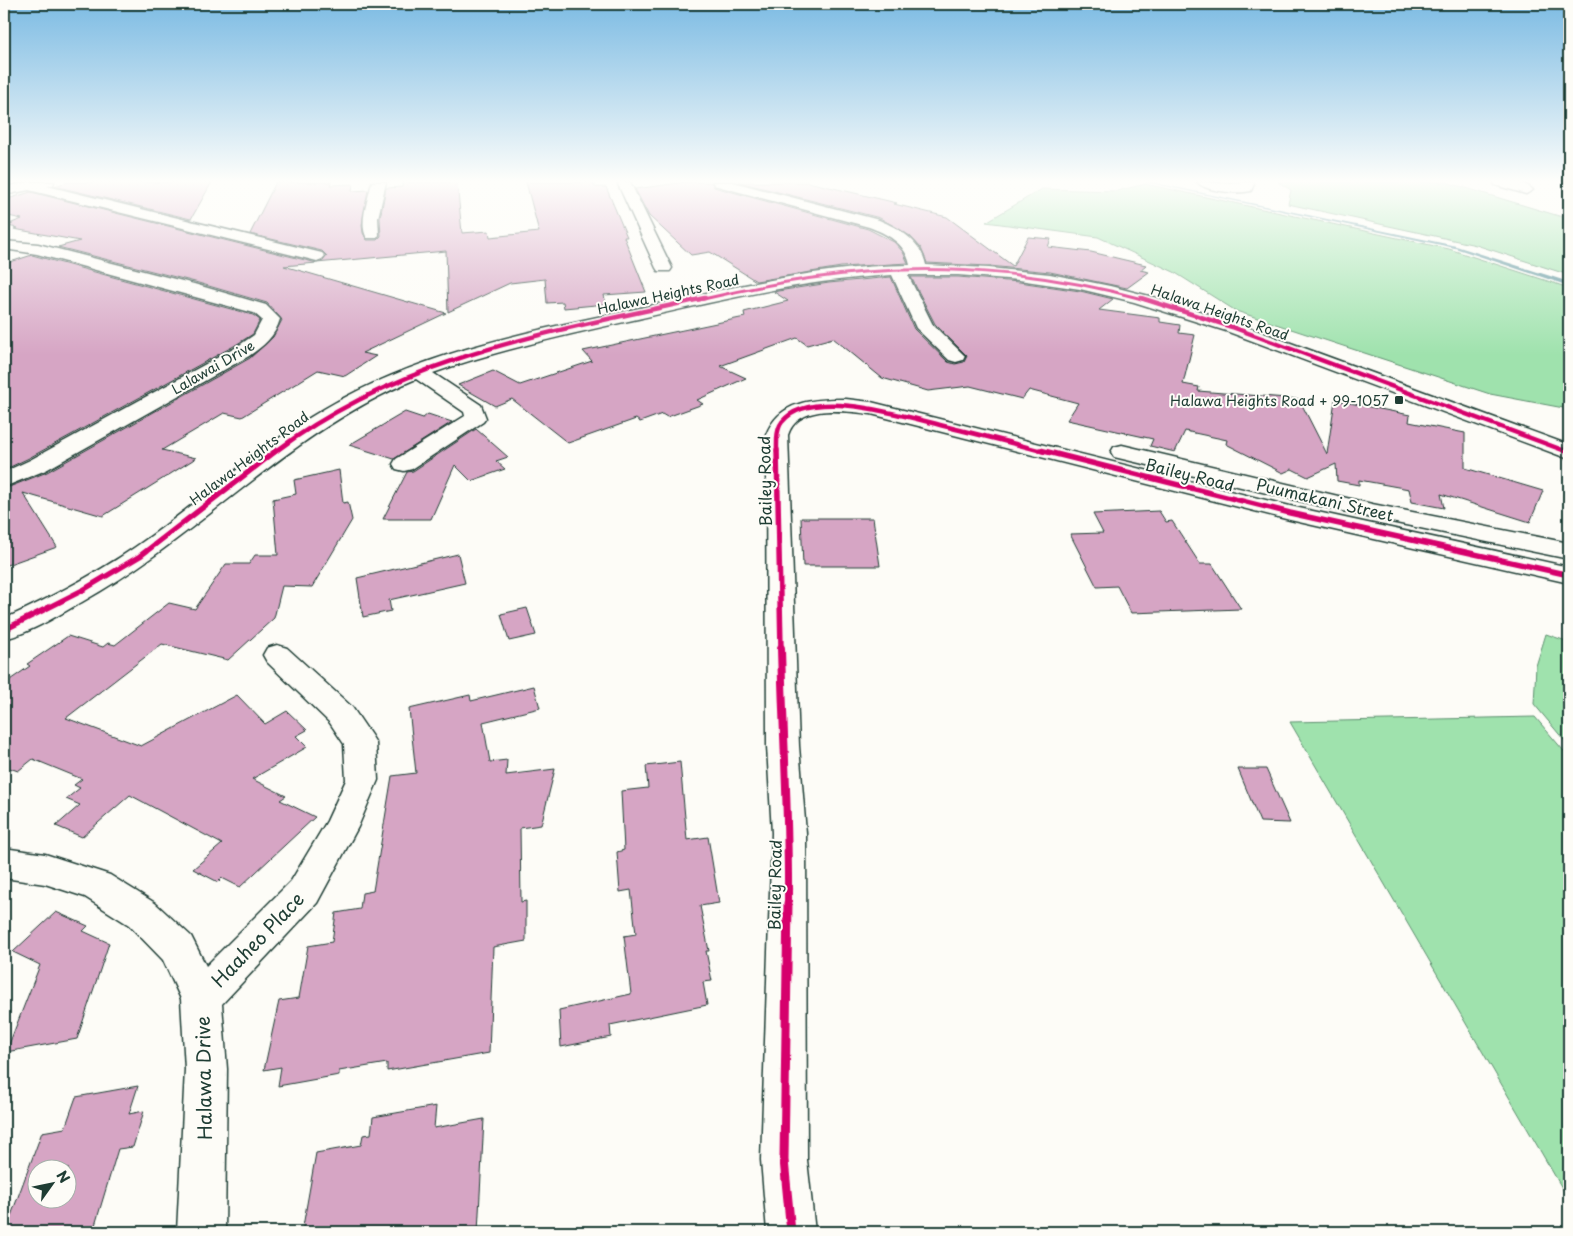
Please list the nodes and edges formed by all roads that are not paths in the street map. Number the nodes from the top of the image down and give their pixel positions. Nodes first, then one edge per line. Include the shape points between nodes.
1 (250, 240) edge
2 (650, 240) edge
3 (904, 240) edge
4 (4, 245) edge
5 (317, 256) dead end
6 (664, 268) dead end
7 (898, 270) junction
8 (919, 270) junction
9 (956, 356) dead end
10 (417, 371) junction
11 (1052, 436) dead end
12 (1569, 452) edge
13 (404, 464) dead end
14 (4, 480) edge
15 (1569, 551) edge
16 (1569, 575) edge
17 (4, 630) edge
18 (277, 654) dead end
19 (4, 863) edge
20 (201, 998) junction
21 (201, 1232) edge
22 (791, 1232) edge

1 - 5 street
2 - 6 street
3 - 8 street via 911,246
4 - 14 street, Lalawai Drive via 38,249 188,288 260,309 271,319 268,331 242,352 38,465
7 - 8 street, Halawa Heights Road
7 - 9 street via 926,328
7 - 10 street, Halawa Heights Road via 829,276 740,291 525,338
8 - 12 street, Halawa Heights Road via 1031,277 1140,298 1223,325
10 - 13 street via 474,409 476,418
10 - 17 street, Halawa Heights Road via 322,419 154,545 87,588
11 - 15 street, Puumakani Street via 1372,511
16 - 22 street, Bailey Road via 1290,513 871,408 823,405 783,418 777,435 783,746 789,833 784,1160
18 - 20 street, Haaheo Place via 341,715 360,743 362,780 341,827 304,892
19 - 20 street, Halawa Drive via 44,869 97,886 142,914 177,948
20 - 21 street, Halawa Drive via 206,1069

